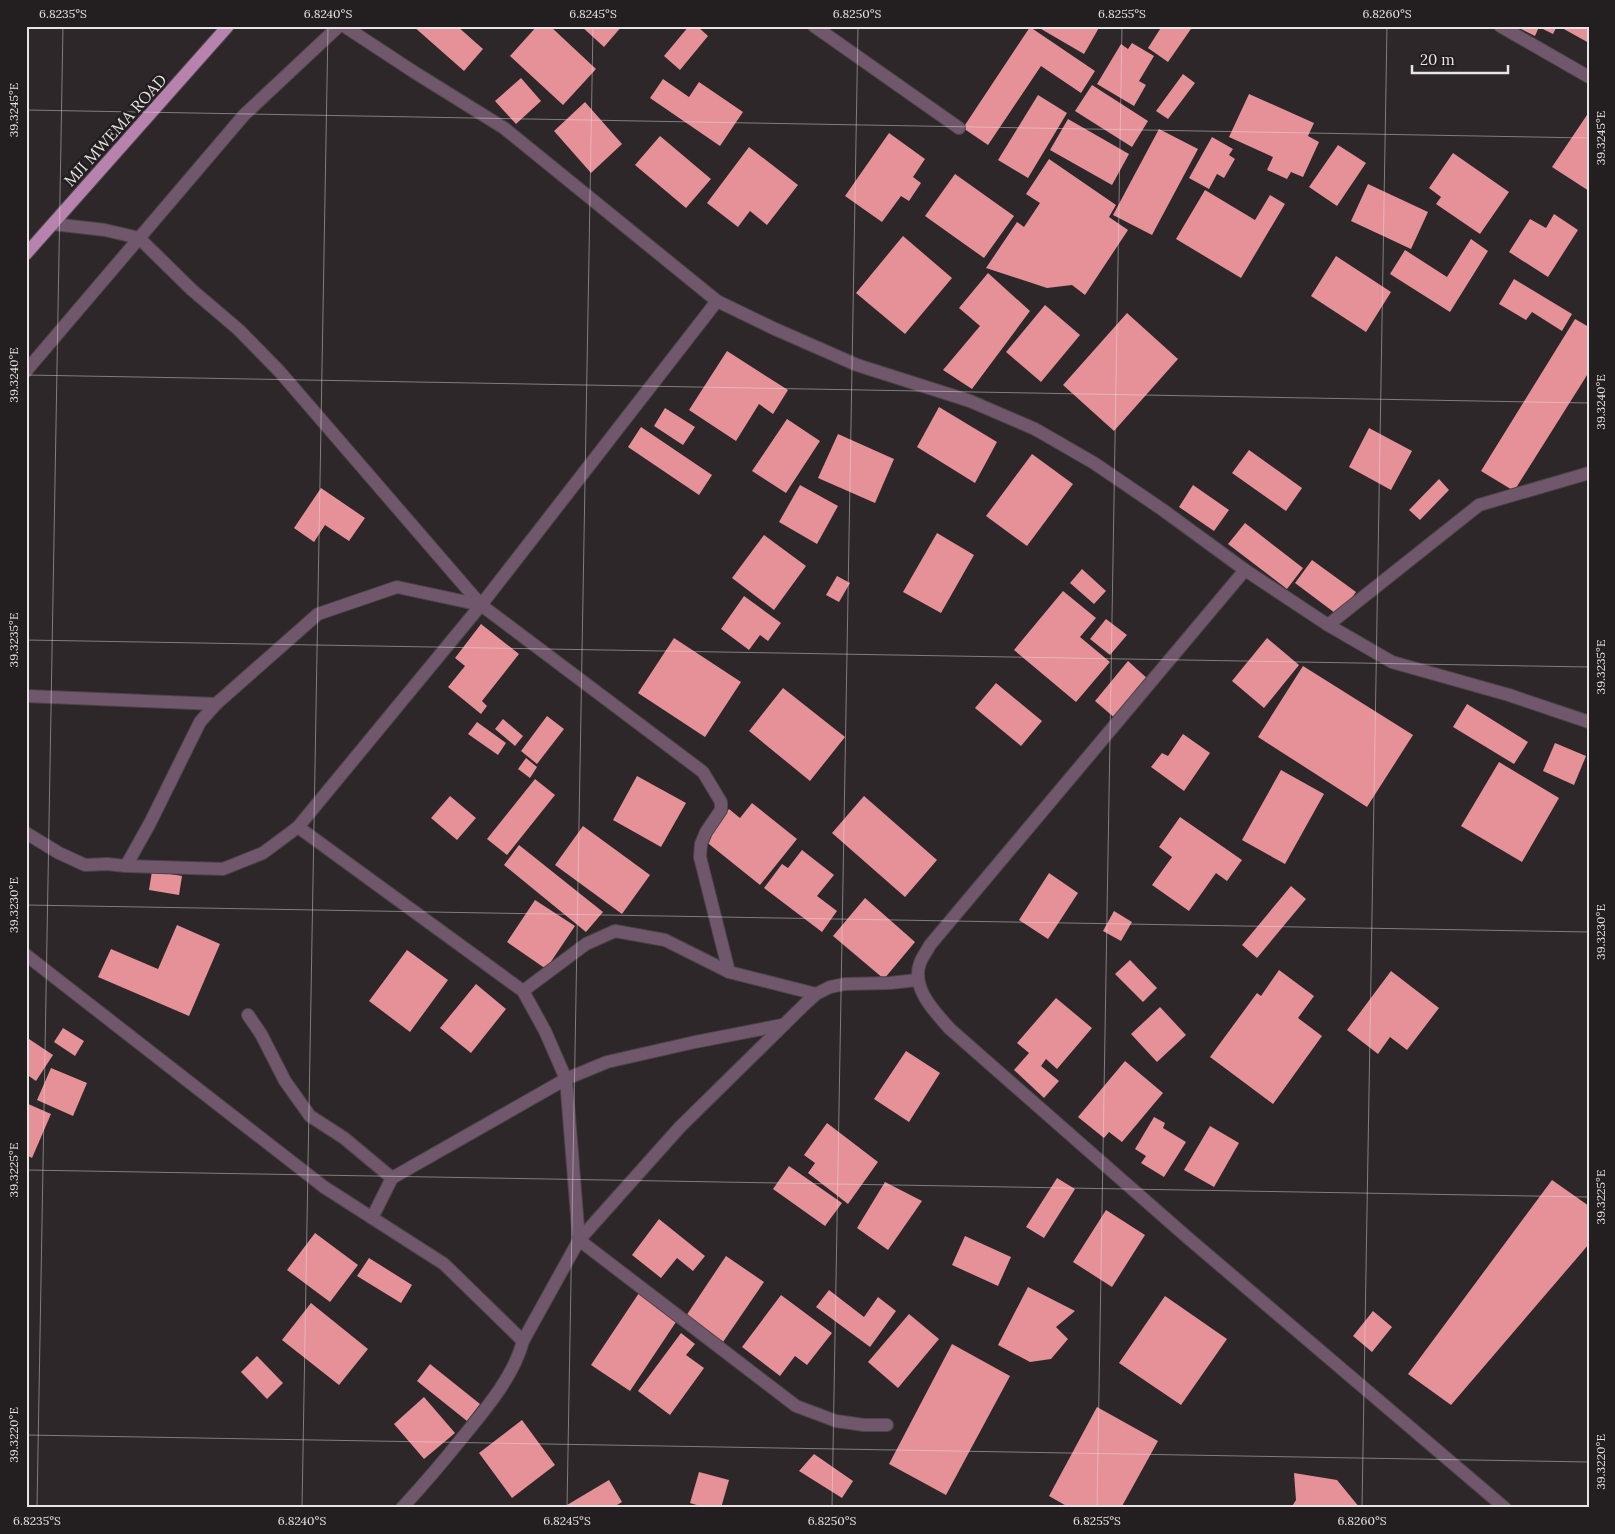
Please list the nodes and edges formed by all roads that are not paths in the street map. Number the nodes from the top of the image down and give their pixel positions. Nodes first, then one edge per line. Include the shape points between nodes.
1 (228, 26) edge
2 (339, 26) edge
3 (344, 26) edge
4 (814, 26) edge
5 (1500, 26) edge
6 (1589, 77) edge
7 (959, 128) dead end
8 (53, 224) junction
9 (139, 238) junction
10 (26, 254) edge
11 (716, 302) junction
12 (26, 371) edge
13 (1589, 473) edge
14 (1245, 570) junction
15 (481, 605) junction
16 (1328, 625) junction
17 (26, 696) edge
18 (216, 704) junction
19 (1589, 722) edge
20 (298, 827) junction
21 (26, 833) edge
22 (126, 866) junction
23 (26, 956) edge
24 (729, 972) junction
25 (917, 980) junction
26 (523, 991) junction
27 (816, 994) junction
28 (248, 1015) dead end
29 (782, 1025) junction
30 (566, 1079) junction
31 (392, 1178) junction
32 (372, 1218) junction
33 (579, 1240) junction
34 (524, 1340) junction
35 (887, 1425) dead end
36 (402, 1508) edge
37 (1505, 1508) edge

1 - 8 main road, MJI MWEMA ROAD
2 - 9 street via 244,115
3 - 11 street via 504,128
4 - 7 street
5 - 6 street
8 - 9 street
8 - 10 main road, MJI MWEMA ROAD
9 - 12 street
9 - 15 street via 280,372
11 - 14 street via 858,365 970,401 1035,429 1094,463
11 - 15 street
13 - 16 street via 1479,506
14 - 16 street
14 - 25 street via 930,945 920,963
15 - 18 street via 397,587 318,614
15 - 20 street
15 - 24 street via 703,772 721,802 721,810 701,844 700,857
16 - 19 street via 1392,662 1509,695
17 - 18 street
18 - 22 street via 200,722
20 - 22 street via 263,854 223,869
20 - 26 street
21 - 22 street via 85,865
23 - 32 street via 324,1187
24 - 26 street via 665,940 615,931 586,944
24 - 27 street
25 - 27 street via 844,984
25 - 37 street via 935,1013 950,1029 1188,1238
26 - 30 street via 545,1030
27 - 29 street
28 - 31 street via 310,1116 344,1138
29 - 30 street via 607,1062
29 - 33 street via 680,1127
30 - 31 street
30 - 33 street
31 - 32 street
32 - 34 street via 444,1264
33 - 34 street
33 - 35 street via 796,1406 836,1421
34 - 36 street via 520,1355 489,1405

